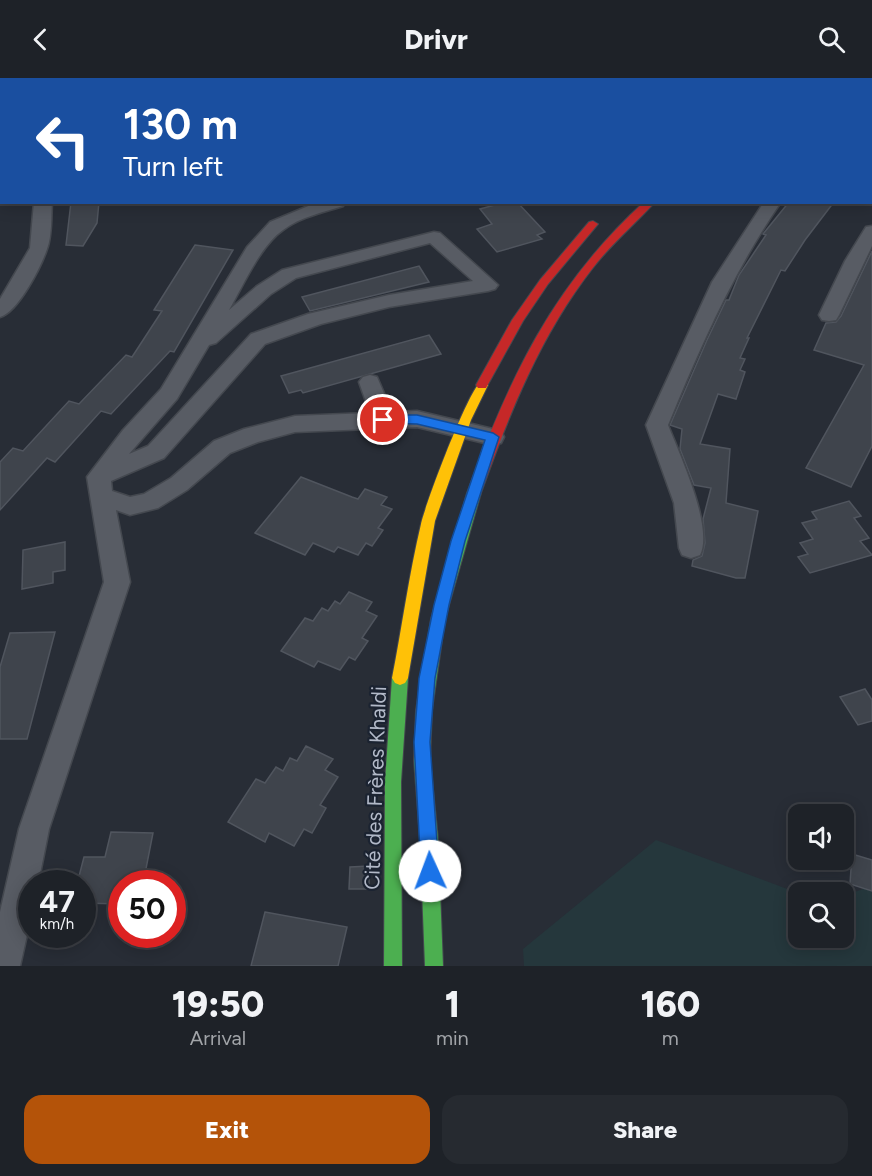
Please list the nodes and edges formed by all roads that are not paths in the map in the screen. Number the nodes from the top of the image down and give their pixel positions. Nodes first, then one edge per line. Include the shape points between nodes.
1 (43, 204) edge
2 (331, 204) edge
3 (648, 204) edge
4 (771, 204) edge
5 (603, 214) dead end
6 (872, 231) edge
7 (7, 298) edge
8 (0, 311) edge
9 (829, 315) dead end
10 (193, 352) junction
11 (369, 382) dead end
12 (383, 420) junction
13 (462, 429) junction
14 (493, 437) junction
15 (100, 486) junction
16 (691, 548) dead end
17 (4, 966) edge
18 (393, 966) edge
19 (434, 966) edge

1 - 7 street via 39,248
2 - 10 street via 276,226 254,251
3 - 14 main road via 590,261 562,301 517,380
4 - 16 street via 749,233 705,311 657,425 686,503
5 - 13 main road, Cité des Frères Khaldi via 544,282 518,320
6 - 9 street
7 - 8 street
10 - 15 street via 169,394 130,436
10 - 15 street via 264,290 289,274 434,237 488,285 378,304 315,319 258,339 156,452
11 - 12 street
12 - 13 street via 417,419
12 - 15 street via 295,424 252,435 222,447 179,484 150,502 130,506
13 - 14 street
13 - 18 main road, Cité des Frères Khaldi via 428,521 399,685 393,782
14 - 19 main road via 458,541 427,678 422,742
15 - 17 street via 117,582 34,829

